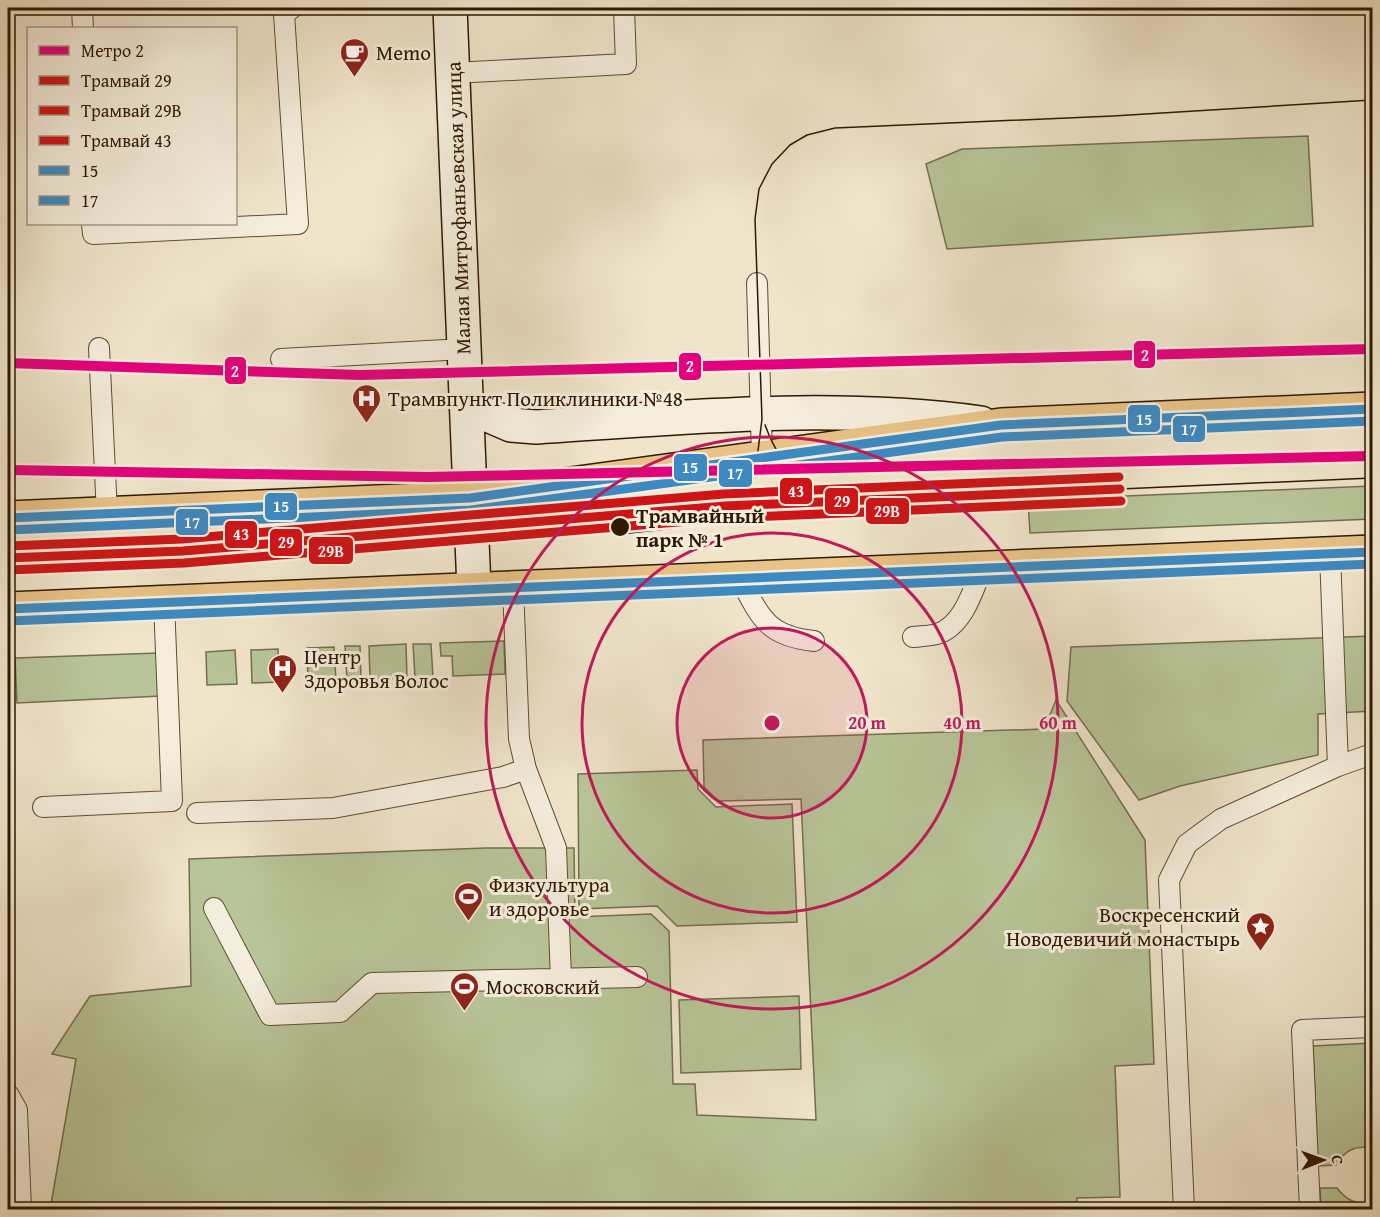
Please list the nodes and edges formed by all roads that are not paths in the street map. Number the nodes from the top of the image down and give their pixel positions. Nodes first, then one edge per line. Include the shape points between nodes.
1 (82, 8) edge
2 (292, 8) edge
3 (450, 8) edge
4 (624, 8) edge
5 (83, 27) edge
6 (453, 73) junction
7 (92, 225) edge
8 (757, 283) dead end
9 (99, 348) dead end
10 (464, 349) junction
11 (281, 359) dead end
12 (467, 406) junction
13 (1372, 409) edge
14 (762, 413) junction
15 (1001, 425) junction
16 (762, 458) junction
17 (470, 498) junction
18 (107, 514) junction
19 (8, 518) edge
20 (1372, 552) edge
21 (1330, 554) junction
22 (982, 568) junction
23 (740, 579) junction
24 (513, 588) junction
25 (474, 589) junction
26 (164, 602) junction
27 (8, 609) edge
28 (913, 637) dead end
29 (814, 641) dead end
30 (1372, 754) edge
31 (1338, 766) junction
32 (526, 769) junction
33 (43, 807) dead end
34 (197, 813) dead end
35 (214, 908) dead end
36 (637, 977) dead end
37 (561, 979) junction
38 (1372, 1027) edge
39 (8, 1094) edge
40 (13, 1135) edge
41 (21, 1209) edge
42 (1184, 1209) edge
43 (1310, 1209) edge

1 - 5 lane
2 - 7 lane via 284,14 298,224 93,234
3 - 6 street, Малая Митрофаньевская улица
4 - 6 lane via 626,64
6 - 10 street, Малая Митрофаньевская улица
8 - 14 lane
9 - 18 lane
10 - 11 lane
10 - 12 street, Малая Митрофаньевская улица
12 - 14 street via 512,425 536,427
12 - 17 street, Малая Митрофаньевская улица
13 - 15 main road
14 - 15 street via 928,416
14 - 16 lane
15 - 16 main road
16 - 17 main road
17 - 18 main road
17 - 25 street, Малая Митрофаньевская улица
18 - 19 main road
20 - 21 main road
21 - 22 main road
21 - 31 lane
22 - 23 main road
22 - 28 lane via 965,609 952,626 939,633
23 - 24 main road
23 - 29 lane via 761,618 793,639
24 - 25 main road
24 - 32 lane via 519,739
25 - 26 main road
26 - 27 main road
26 - 33 lane via 172,801
30 - 31 lane
31 - 42 lane via 1221,819 1187,844 1169,880
32 - 34 lane via 503,777 333,808
32 - 37 lane via 556,848
35 - 37 lane via 270,1015 340,1012 372,983
36 - 37 lane
38 - 43 lane via 1302,1030
39 - 40 lane via 17,1110
40 - 41 lane

